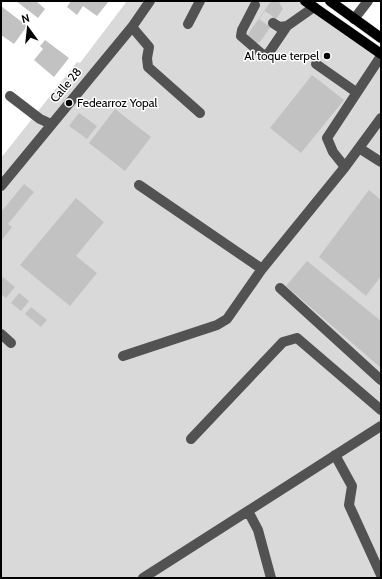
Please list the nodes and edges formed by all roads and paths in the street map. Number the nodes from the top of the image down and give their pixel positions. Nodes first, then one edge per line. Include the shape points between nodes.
1 (150, 1) edge
2 (200, 1) edge
3 (305, 1) edge
4 (330, 1) edge
5 (368, 1) edge
6 (256, 3) edge
7 (314, 7) junction
8 (262, 15) tunnel mouth
9 (354, 19) junction
10 (273, 23) tunnel mouth
11 (188, 24) dead end
12 (287, 26) junction
13 (132, 27) junction
14 (381, 38) edge
15 (381, 55) edge
16 (316, 64) dead end
17 (356, 92) junction
18 (10, 96) dead end
19 (200, 113) dead end
20 (381, 118) edge
21 (51, 124) junction
22 (359, 148) junction
23 (381, 162) edge
24 (345, 166) junction
25 (139, 185) dead end
26 (1, 186) edge
27 (262, 269) junction
28 (280, 288) dead end
29 (1, 334) edge
30 (11, 343) dead end
31 (123, 356) dead end
32 (381, 380) edge
33 (381, 410) edge
34 (381, 426) edge
35 (191, 438) dead end
36 (335, 455) junction
37 (248, 511) junction
38 (381, 575) edge
39 (143, 578) edge
40 (271, 578) edge

1 - 13 street, Calle 28
2 - 11 street
3 - 7 main road
4 - 9 main road
5 - 9 street
6 - 8 street via 257,11
6 - 12 street via 241,36 263,56 268,54
7 - 12 street
7 - 15 main road
9 - 14 main road
10 - 12 street via 279,27
13 - 19 street via 149,47 148,67
13 - 21 street, Calle 28
15 - 17 street
16 - 17 street
17 - 24 street via 327,138 333,152
18 - 21 street via 40,119
20 - 22 street
21 - 26 street, Calle 28
22 - 23 street
22 - 24 street
24 - 27 street
25 - 27 street
27 - 31 street via 227,319 217,325
28 - 32 street
29 - 30 street
33 - 35 street via 297,338 283,342
34 - 36 street
36 - 37 street
36 - 38 street via 352,486 349,505
37 - 39 street
37 - 40 street via 258,530

